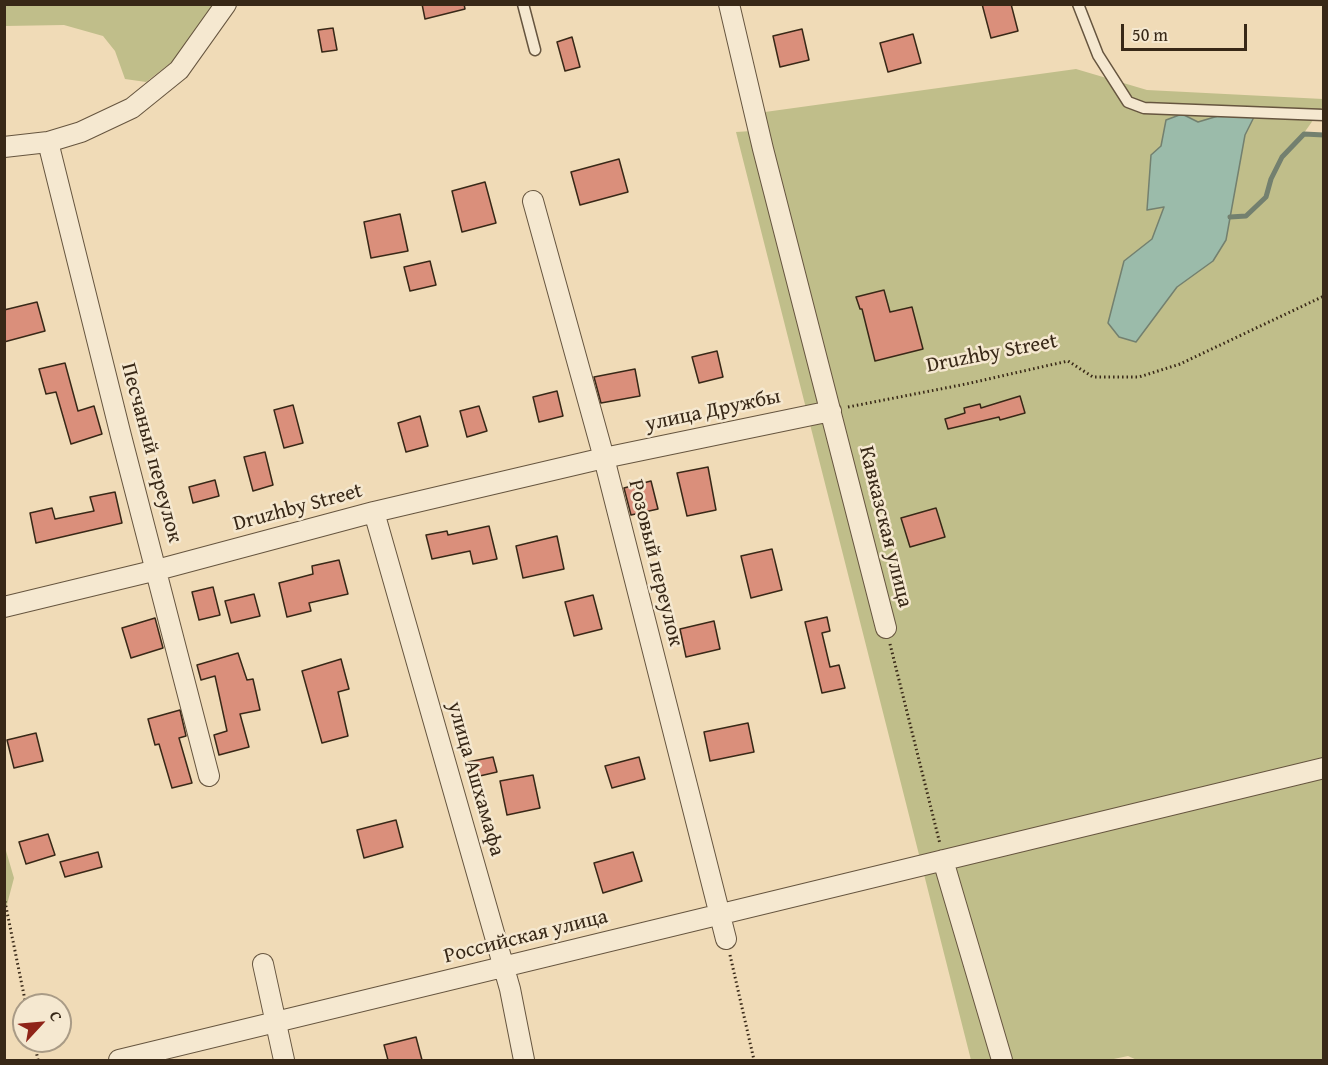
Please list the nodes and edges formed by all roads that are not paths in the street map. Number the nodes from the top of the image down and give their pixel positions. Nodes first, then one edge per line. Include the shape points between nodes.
1 (226, 4) edge
2 (523, 4) edge
3 (729, 4) edge
4 (1078, 4) edge
5 (535, 50) dead end
6 (1323, 115) edge
7 (48, 142) junction
8 (4, 147) edge
9 (533, 201) dead end
10 (831, 411) junction
11 (604, 458) junction
12 (374, 512) junction
13 (157, 570) junction
14 (4, 607) edge
15 (886, 628) road end
16 (1323, 768) edge
17 (209, 776) dead end
18 (944, 860) junction
19 (720, 914) junction
20 (726, 939) road end
21 (263, 963) dead end
22 (503, 967) junction
23 (276, 1022) junction
24 (119, 1060) edge
25 (284, 1060) edge
26 (524, 1060) edge
27 (1002, 1060) edge

1 - 7 street via 179,70 132,108 81,132
2 - 5 lane
3 - 10 street, Кавказcкая улица
4 - 6 lane via 1098,55 1128,102 1144,108
7 - 8 street
7 - 13 street, Песчаный переулок
9 - 11 street, Розовый переулок
10 - 11 street, улица Дружбы
10 - 15 street, Кавказcкая улица
11 - 12 street, Druzhby Street
11 - 19 street, Розовый переулок
12 - 13 street, Druzhby Street
12 - 22 street, улица Ашхамафа
13 - 14 street, Druzhby Street
13 - 17 street, Песчаный переулок
16 - 18 street, Российская улица
18 - 19 street, Российская улица
18 - 27 street
19 - 20 street, Розовый переулок
19 - 22 street, Российская улица
21 - 23 street
22 - 23 street, Российская улица
22 - 26 street, улица Ашхамафа
23 - 24 street, Российская улица
23 - 25 street

